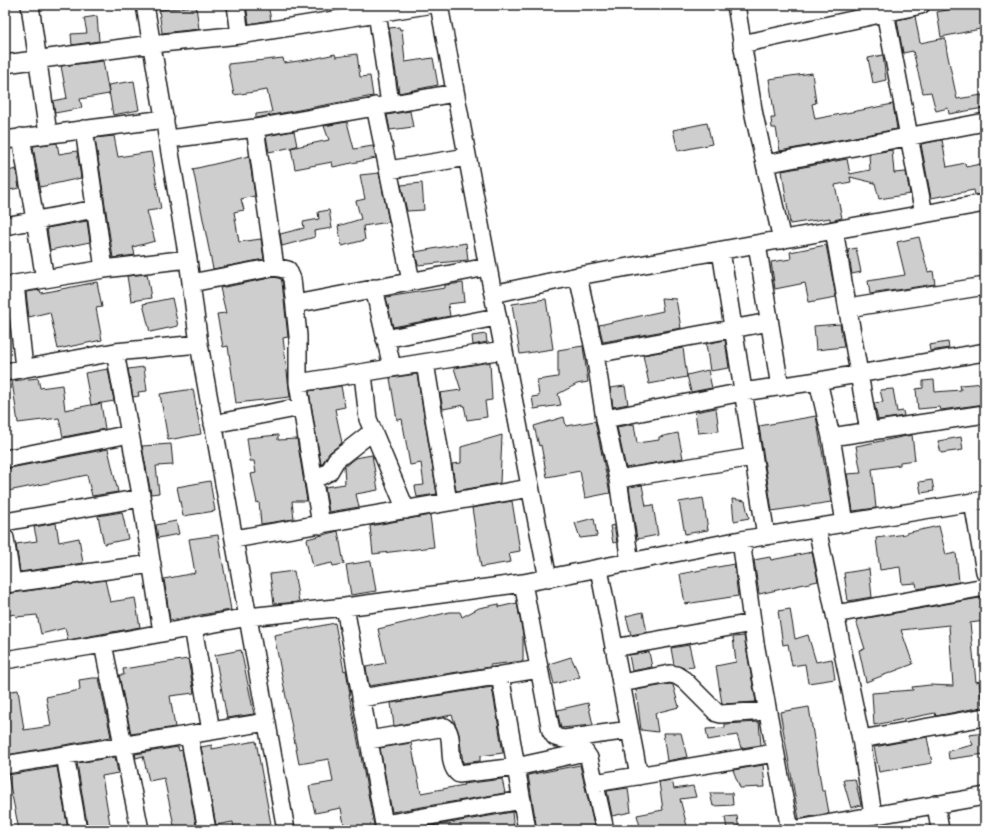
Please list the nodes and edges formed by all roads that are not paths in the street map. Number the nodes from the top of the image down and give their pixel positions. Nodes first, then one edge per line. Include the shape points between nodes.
1 (30, 5) edge
2 (145, 5) edge
3 (236, 5) edge
4 (427, 5) edge
5 (440, 5) edge
6 (736, 5) edge
7 (921, 5) edge
8 (376, 9) edge
9 (885, 12) junction
10 (240, 34) junction
11 (152, 44) junction
12 (742, 44) junction
13 (38, 58) junction
14 (5, 64) edge
15 (456, 93) junction
16 (382, 105) junction
17 (166, 119) junction
18 (985, 122) edge
19 (255, 128) junction
20 (84, 129) junction
21 (48, 134) junction
22 (910, 136) junction
23 (13, 138) edge
24 (169, 139) junction
25 (468, 157) junction
26 (765, 164) junction
27 (389, 170) junction
28 (985, 203) edge
29 (94, 210) junction
30 (924, 214) junction
31 (36, 221) junction
32 (5, 226) edge
33 (834, 230) junction
34 (782, 240) junction
35 (757, 244) junction
36 (721, 250) junction
37 (188, 259) junction
38 (275, 267) junction
39 (487, 267) junction
40 (104, 269) junction
41 (578, 276) junction
42 (45, 279) junction
43 (411, 281) junction
44 (191, 283) junction
45 (10, 285) edge
46 (985, 286) edge
47 (374, 288) junction
48 (492, 294) junction
49 (295, 304) junction
50 (848, 308) junction
51 (496, 317) junction
52 (769, 322) junction
53 (733, 329) junction
54 (385, 339) junction
55 (199, 344) junction
56 (503, 350) junction
57 (115, 352) junction
58 (985, 352) edge
59 (595, 354) junction
60 (425, 363) junction
61 (392, 367) junction
62 (24, 368) junction
63 (5, 372) edge
64 (363, 374) junction
65 (860, 374) junction
66 (818, 381) junction
67 (298, 383) junction
68 (780, 387) junction
69 (743, 392) junction
70 (301, 407) junction
71 (985, 414) edge
72 (605, 419) junction
73 (213, 424) junction
74 (373, 431) junction
75 (869, 431) junction
76 (130, 434) junction
77 (831, 437) junction
78 (753, 457) junction
79 (5, 459) edge
80 (618, 479) junction
81 (313, 480) junction
82 (530, 488) junction
83 (141, 498) junction
84 (979, 501) edge
85 (448, 502) junction
86 (406, 510) junction
87 (5, 522) edge
88 (845, 523) junction
89 (321, 525) junction
90 (817, 528) junction
91 (766, 536) junction
92 (234, 540) junction
93 (741, 540) junction
94 (6, 545) edge
95 (630, 563) junction
96 (152, 564) junction
97 (599, 569) junction
98 (985, 572) edge
99 (548, 579) junction
100 (523, 583) junction
101 (9, 584) edge
102 (985, 587) edge
103 (345, 607) junction
104 (835, 614) junction
105 (248, 617) junction
106 (752, 623) junction
107 (193, 626) junction
108 (162, 632) junction
109 (103, 644) junction
110 (614, 648) junction
111 (5, 660) edge
112 (539, 669) junction
113 (500, 675) junction
114 (621, 683) junction
115 (361, 698) junction
116 (767, 710) junction
117 (985, 717) edge
118 (267, 722) junction
119 (630, 730) junction
120 (211, 731) junction
121 (190, 735) junction
122 (861, 739) junction
123 (369, 740) junction
124 (124, 745) junction
125 (567, 747) junction
126 (774, 753) junction
127 (65, 755) junction
128 (5, 765) edge
129 (516, 767) junction
130 (639, 776) junction
131 (595, 783) junction
132 (985, 796) edge
133 (522, 800) junction
134 (936, 804) junction
135 (864, 821) edge
136 (385, 827) edge
137 (78, 830) edge
138 (140, 830) edge
139 (207, 830) edge
140 (286, 830) edge
141 (528, 830) edge
142 (605, 830) edge
143 (791, 830) edge
144 (940, 830) edge

1 - 13 street
2 - 11 street
3 - 10 street
4 - 8 street
5 - 15 street
6 - 12 street
7 - 9 street
8 - 10 street
8 - 16 street
9 - 12 street
9 - 22 street
10 - 11 street
11 - 13 street
11 - 17 street
12 - 26 street
13 - 14 street
13 - 21 street
15 - 16 street
15 - 25 street
16 - 19 street
16 - 27 street
17 - 20 street
17 - 24 street
18 - 22 street
19 - 24 street
19 - 38 street
20 - 21 street
20 - 29 street
21 - 23 street
22 - 26 street
22 - 30 street
23 - 31 street
24 - 37 street
25 - 27 street
25 - 39 street
26 - 34 street
27 - 43 street
28 - 30 street
29 - 31 street
29 - 40 street
30 - 33 street
31 - 32 street
31 - 42 street
33 - 34 street
33 - 50 street
34 - 35 street
35 - 36 street
35 - 52 street
36 - 41 street
36 - 53 street
37 - 40 street
37 - 44 street
38 - 44 street
38 - 49 street via 288,270 292,278
39 - 43 street
39 - 48 street
40 - 42 street
41 - 48 street
41 - 59 street
42 - 45 street
43 - 47 street
44 - 55 street
45 - 62 street
46 - 50 street
47 - 49 street
47 - 54 street
48 - 51 street
49 - 67 street
50 - 65 street
51 - 54 street
51 - 56 street
52 - 53 street
52 - 68 street
53 - 59 street
53 - 69 street
54 - 61 street
55 - 57 street
55 - 73 street
56 - 60 street
56 - 82 street
57 - 62 street
57 - 76 street
58 - 65 street
59 - 72 street
60 - 61 street
60 - 85 street
61 - 64 street
62 - 63 street
64 - 67 street
64 - 74 street via 368,419
65 - 66 street
65 - 75 street
66 - 68 street
66 - 77 street
67 - 70 street
68 - 69 street
69 - 72 street
69 - 78 street
70 - 73 street
70 - 81 street
71 - 75 street
72 - 80 street
73 - 92 street
74 - 81 street via 336,460 329,472
74 - 86 street
75 - 77 street
76 - 79 street
76 - 83 street
77 - 88 street
78 - 80 street
78 - 91 street
80 - 95 street
81 - 89 street
82 - 85 street
82 - 99 street
83 - 87 street
83 - 96 street
84 - 88 street
84 - 98 street
85 - 86 street
86 - 89 street
88 - 90 street
89 - 92 street
90 - 91 street
90 - 104 street
91 - 93 street
92 - 105 street
93 - 95 street
93 - 106 street
94 - 101 street
95 - 97 street
96 - 101 street
96 - 108 street
97 - 99 street
97 - 110 street
99 - 100 street
100 - 103 street
100 - 112 street
102 - 104 street
103 - 105 street
103 - 115 street
104 - 122 street
105 - 107 street
105 - 118 street
106 - 110 street
106 - 116 street
107 - 108 street
107 - 120 street
108 - 109 street
109 - 111 street
109 - 124 street
110 - 114 street
112 - 113 street
112 - 125 street via 551,731
113 - 115 street
113 - 129 street
114 - 116 street via 670,674 684,680 717,713
114 - 119 street
115 - 123 street
116 - 126 street
117 - 122 street
118 - 120 street
118 - 140 street
119 - 125 street
119 - 130 street
120 - 121 street
121 - 124 street
121 - 139 street
122 - 135 street
123 - 129 street via 445,727 453,767 459,774
123 - 136 street
124 - 127 street
124 - 138 street
125 - 129 street
125 - 131 street via 587,754
126 - 130 street
126 - 143 street
127 - 128 street
127 - 137 street
129 - 133 street
130 - 131 street
131 - 142 street
132 - 134 street
133 - 136 street
133 - 141 street
134 - 135 street
134 - 144 street
135 - 143 street

